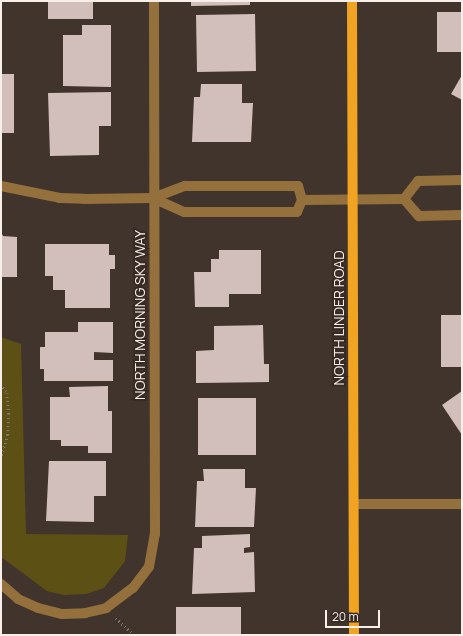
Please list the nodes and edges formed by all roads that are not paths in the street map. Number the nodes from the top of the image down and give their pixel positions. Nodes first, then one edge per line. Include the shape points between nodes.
1 (154, 1) edge
2 (352, 1) edge
3 (462, 180) edge
4 (1, 186) edge
5 (153, 198) junction
6 (353, 199) junction
7 (404, 199) junction
8 (302, 200) junction
9 (462, 216) edge
10 (354, 504) junction
11 (462, 504) edge
12 (1, 584) edge
13 (354, 635) edge

1 - 5 street, NORTH MORNING SKY WAY
2 - 6 main road, NORTH LINDER ROAD
3 - 7 street via 418,181
4 - 5 street via 60,198
5 - 8 street via 184,212 297,212
5 - 8 street via 185,186 298,186
5 - 12 street, NORTH MORNING SKY WAY via 155,534 148,568 133,588 106,608 85,613 62,614 38,608 18,598
6 - 7 street
6 - 8 street
6 - 10 main road, NORTH LINDER ROAD
7 - 9 street via 419,216
10 - 11 street
10 - 13 main road, NORTH LINDER ROAD

